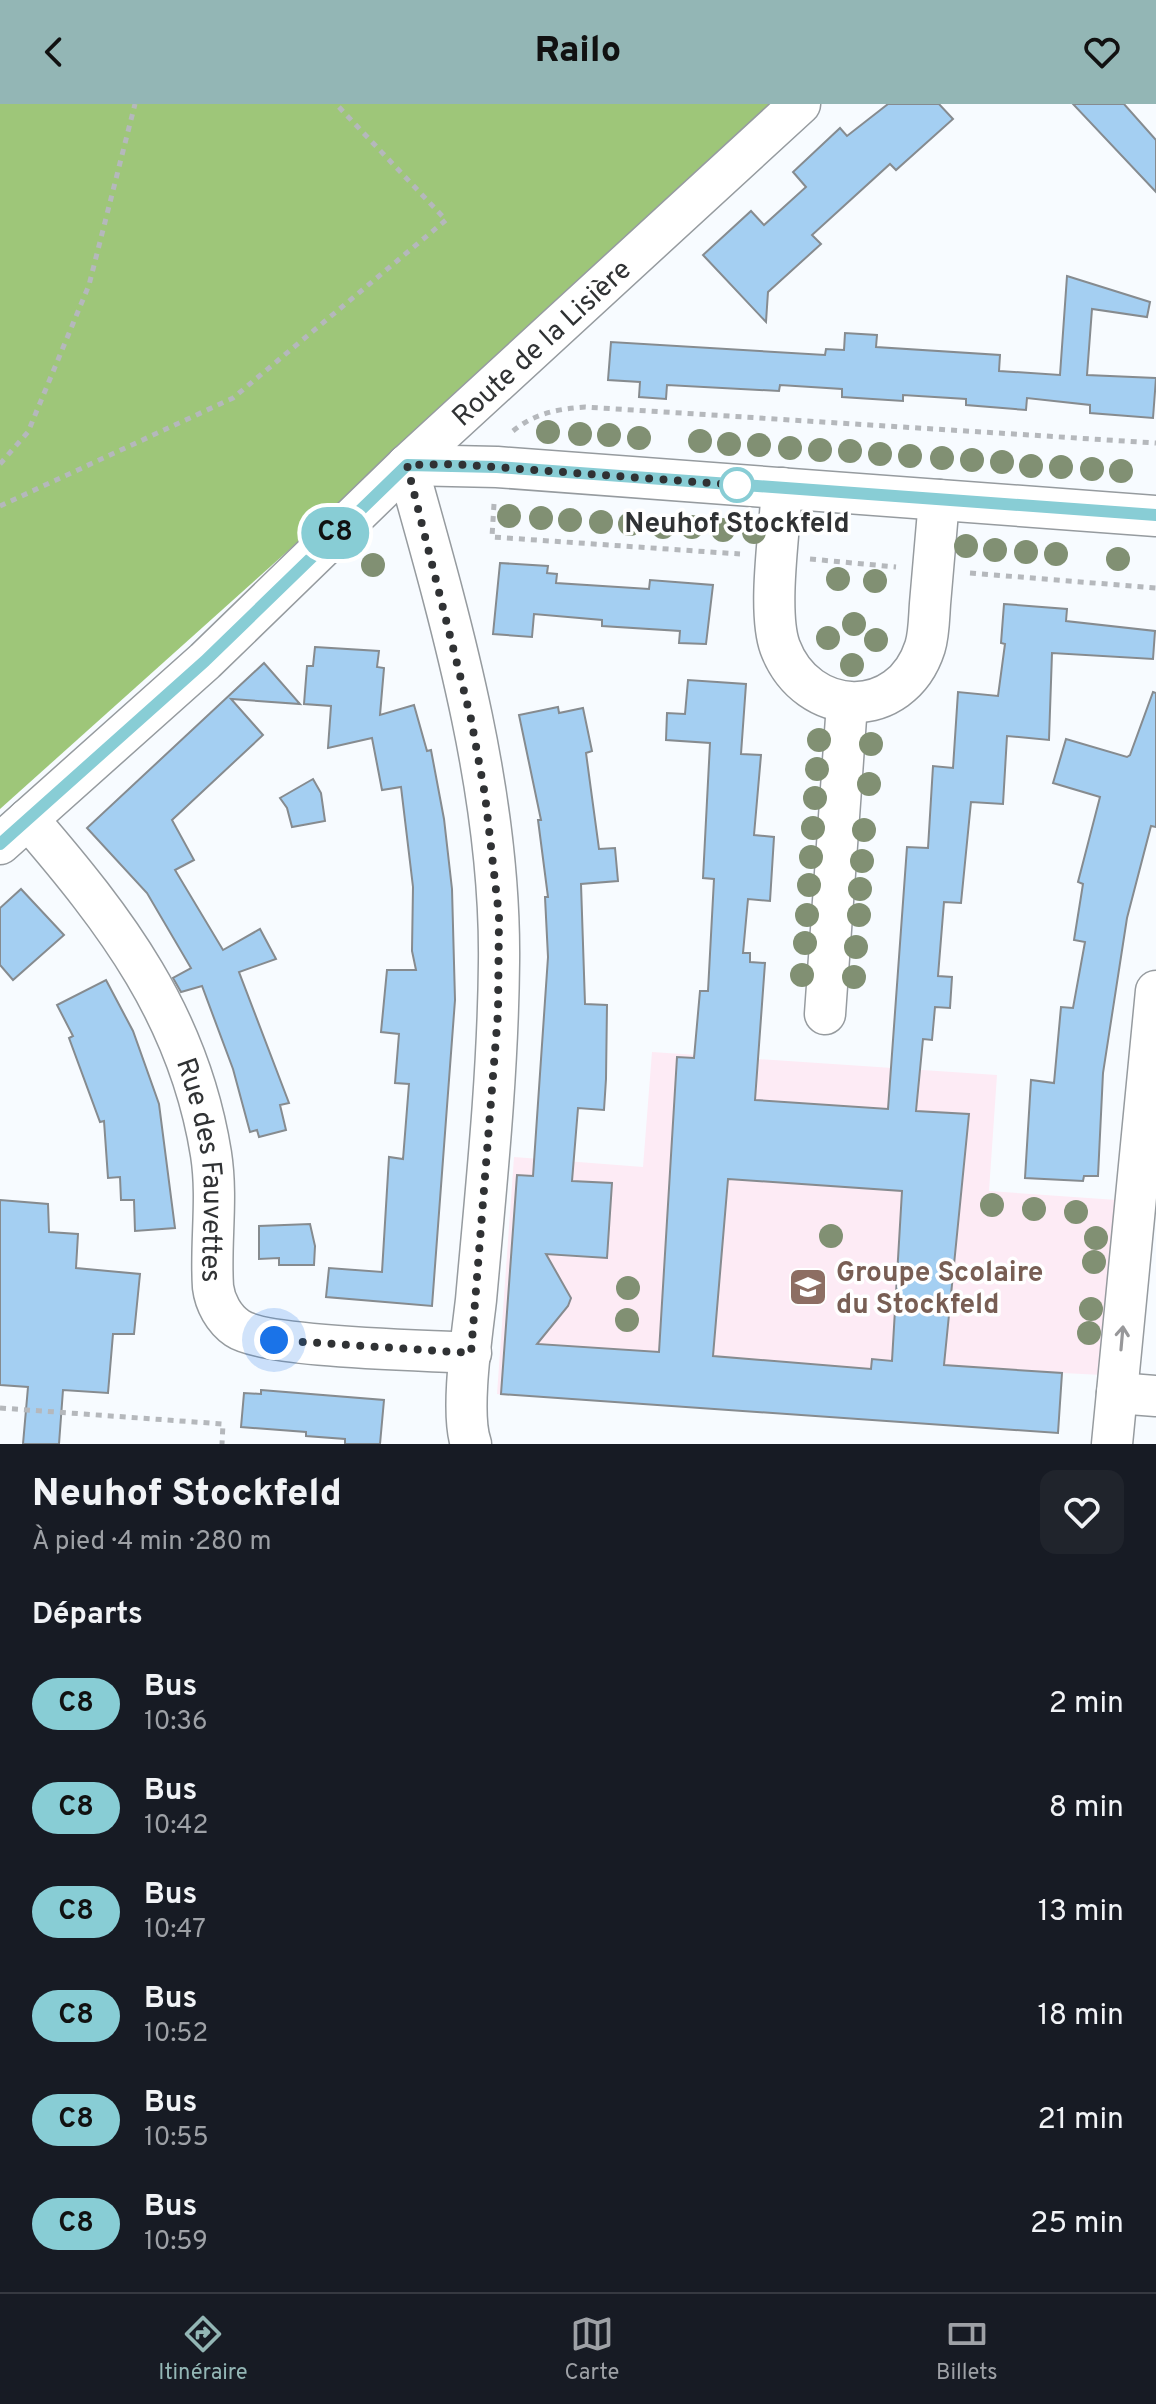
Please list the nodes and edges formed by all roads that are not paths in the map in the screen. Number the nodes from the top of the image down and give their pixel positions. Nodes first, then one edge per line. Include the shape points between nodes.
1 (800, 104) edge
2 (407, 465) junction
3 (782, 488) junction
4 (939, 500) junction
5 (1156, 516) edge
6 (847, 704) junction
7 (14, 831) edge
8 (1156, 991) edge
9 (825, 1014) dead end
10 (471, 1353) junction
11 (1117, 1393) junction
12 (1156, 1396) edge
13 (471, 1444) edge
14 (1112, 1444) edge

1 - 2 street, Route de la Lisière
2 - 3 street
2 - 7 street, Route de la Lisière via 205,661
2 - 10 street via 471,719 499,916 498,1013
3 - 4 street
3 - 6 street via 775,621 780,645 803,681
4 - 5 street
4 - 6 street via 926,644 916,667 897,688 871,702
6 - 9 street
7 - 10 street, Rue des Fauvettes via 94,896 164,1006 188,1059 211,1156 216,1208 213,1289 222,1314 237,1328 274,1340
11 -> 8 street
10 - 13 street
11 - 12 street
11 - 14 street

